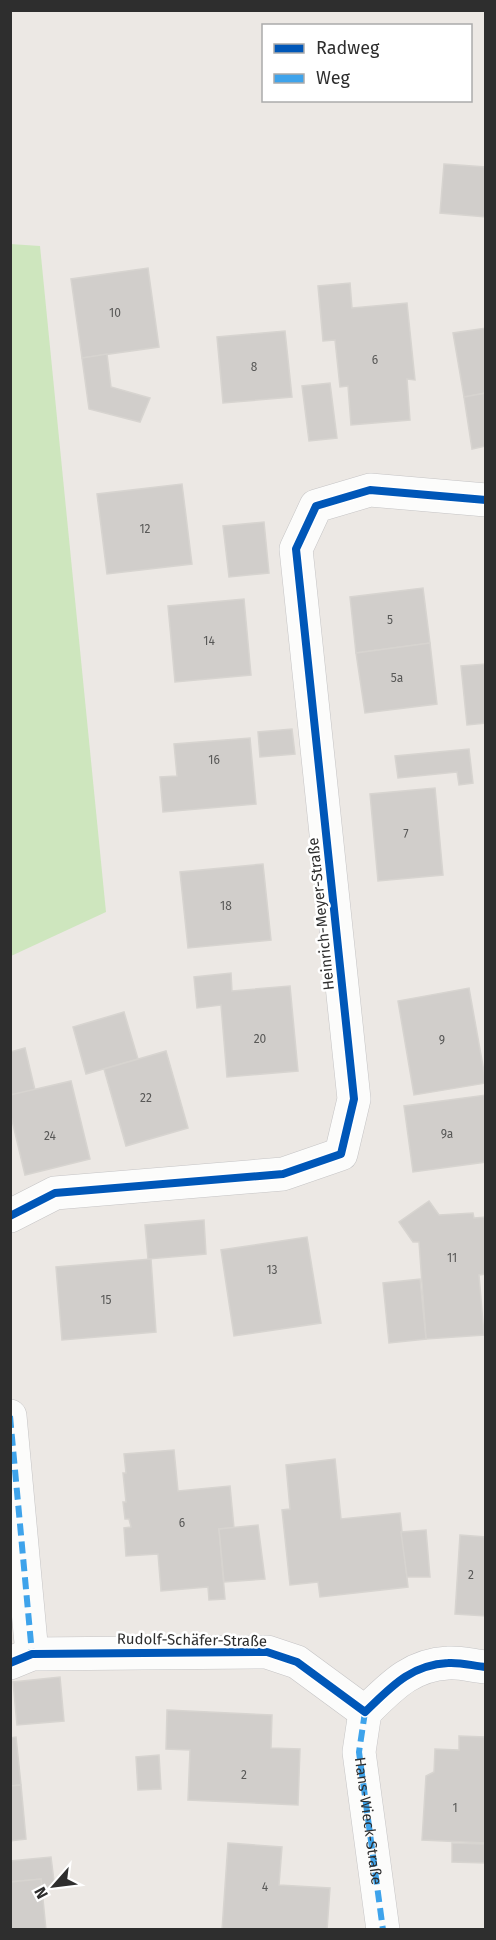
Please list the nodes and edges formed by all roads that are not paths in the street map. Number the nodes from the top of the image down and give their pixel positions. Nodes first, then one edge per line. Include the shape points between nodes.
1 (486, 500) edge
2 (10, 1216) edge
3 (10, 1416) edge
4 (21, 1658) edge
5 (486, 1667) edge
6 (365, 1712) junction
7 (383, 1929) edge

1 - 2 street, Heinrich-Meyer-Straße via 370,490 316,506 296,549 354,1099 341,1154 283,1174 54,1193
3 - 4 street
4 - 6 street, Rudolf-Schäfer-Straße via 267,1652 297,1662
5 - 6 street via 449,1663 417,1668
6 - 7 street, Hans-Wieck-Straße via 359,1752

